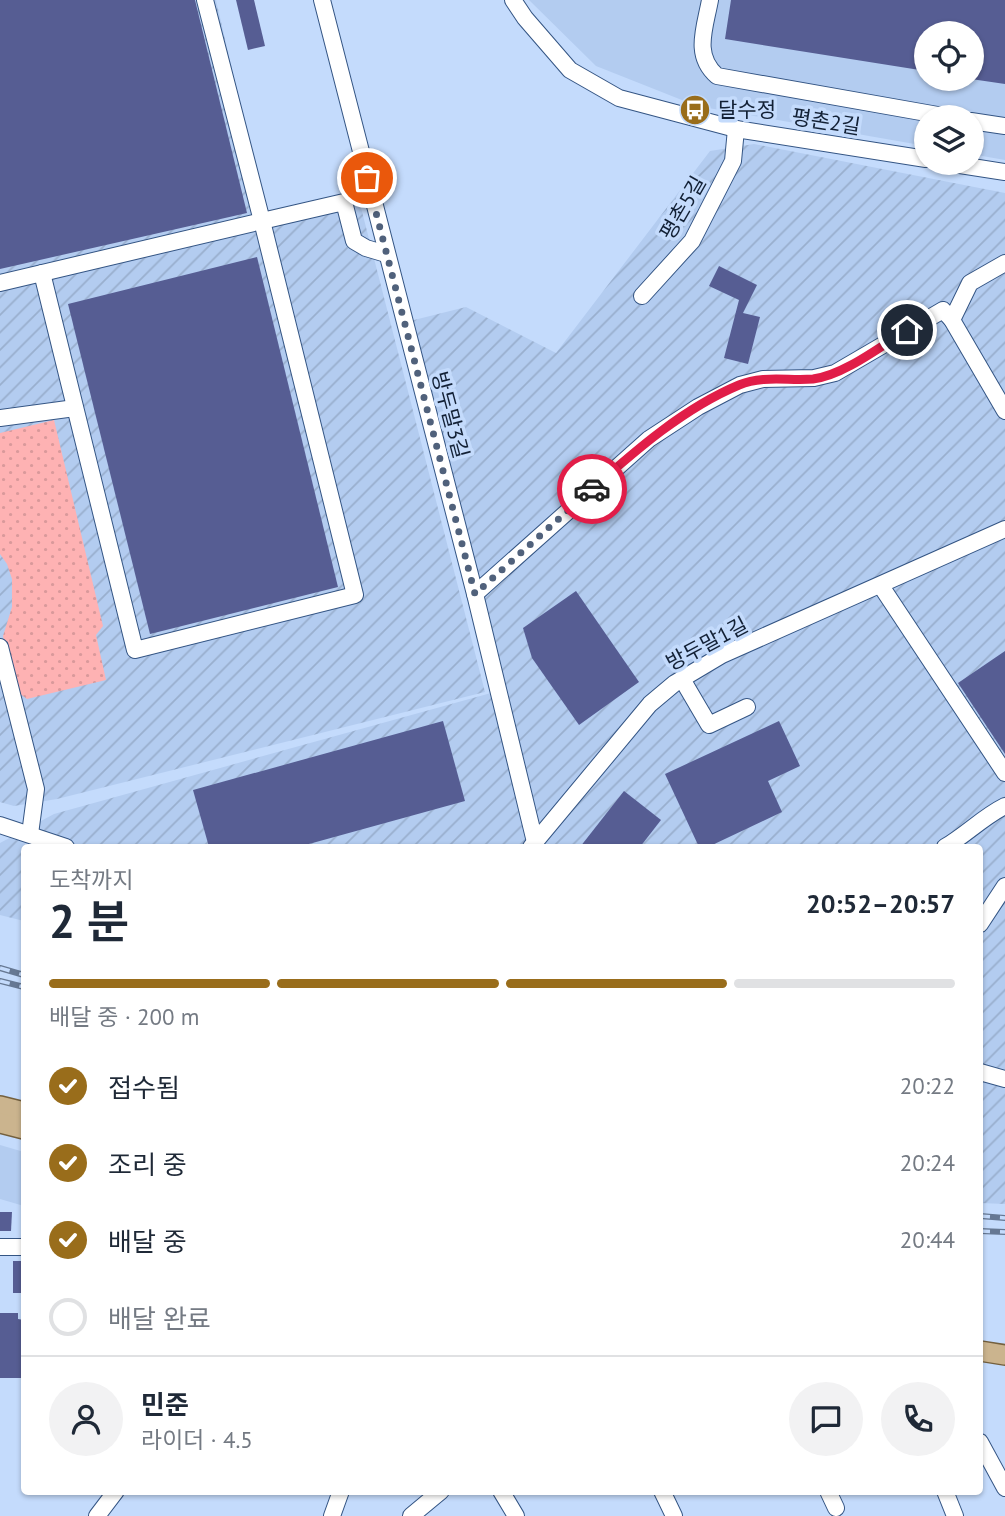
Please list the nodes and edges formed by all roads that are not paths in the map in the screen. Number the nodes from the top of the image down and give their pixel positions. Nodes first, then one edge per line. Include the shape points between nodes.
1 (205, 0) edge
2 (322, 0) edge
3 (513, 0) edge
4 (710, 0) edge
5 (914, 111) edge
6 (984, 123) edge
7 (1005, 126) edge
8 (736, 129) junction
9 (914, 157) edge
10 (984, 169) edge
11 (1005, 172) edge
12 (262, 221) junction
13 (386, 254) junction
14 (1005, 263) edge
15 (42, 273) junction
16 (0, 283) edge
17 (642, 296) dead end
18 (952, 320) junction
19 (75, 408) junction
20 (1005, 411) edge
21 (0, 418) edge
22 (1005, 529) edge
23 (881, 586) junction
24 (475, 594) junction
25 (0, 647) edge
26 (682, 679) junction
27 (747, 707) dead end
28 (1005, 773) edge
29 (1005, 806) edge
30 (0, 825) edge
31 (30, 834) junction
32 (57, 844) edge
33 (533, 844) edge
34 (951, 844) edge
35 (1005, 886) edge
36 (983, 919) edge
37 (983, 1073) edge
38 (1005, 1079) edge
39 (0, 1106) edge
40 (21, 1111) edge
41 (0, 1123) edge
42 (21, 1128) edge
43 (0, 1247) edge
44 (21, 1247) edge
45 (983, 1351) edge
46 (1005, 1355) edge
47 (983, 1448) edge
48 (1005, 1488) edge
49 (113, 1495) edge
50 (340, 1495) edge
51 (436, 1495) edge
52 (502, 1495) edge
53 (664, 1495) edge
54 (830, 1495) edge
55 (947, 1495) edge
56 (836, 1508) dead end
57 (509, 1513) edge
58 (97, 1516) edge
59 (332, 1516) edge
60 (411, 1516) edge
61 (674, 1516) edge
62 (956, 1516) edge

1 - 12 street
2 - 13 street, 방두말3길
3 - 8 street, 평촌2길 via 570,69 619,98
4 - 5 street via 703,58 717,76
6 - 7 street
8 - 9 street, 평촌2길
8 - 17 street, 평촌5길 via 733,161 692,241
10 - 11 street
12 - 13 street via 344,202 354,241
12 - 15 street
12 - 19 street via 355,595 135,650
13 - 24 street, 방두말3길
14 - 18 street via 970,282
15 - 16 street
15 - 19 street
18 - 20 street
18 - 24 street via 943,310 835,373 814,379 763,379 740,385 698,407 649,439
19 - 21 street
22 - 23 street, 방두말1길
23 - 26 street, 방두말1길 via 722,655
23 - 28 street
24 - 33 street, 방두말3길
25 - 31 street via 36,789
26 - 27 street via 709,725
26 - 33 street, 방두말1길 via 650,704
29 - 34 street
30 - 31 street
31 - 32 street
35 - 36 street
37 - 38 street
39 - 40 main road
41 - 42 main road
43 - 44 street
45 - 46 main road
47 - 48 street
49 - 58 street
50 - 59 street
51 - 60 street
52 - 57 street
53 - 61 street
54 - 56 street
55 - 62 street

